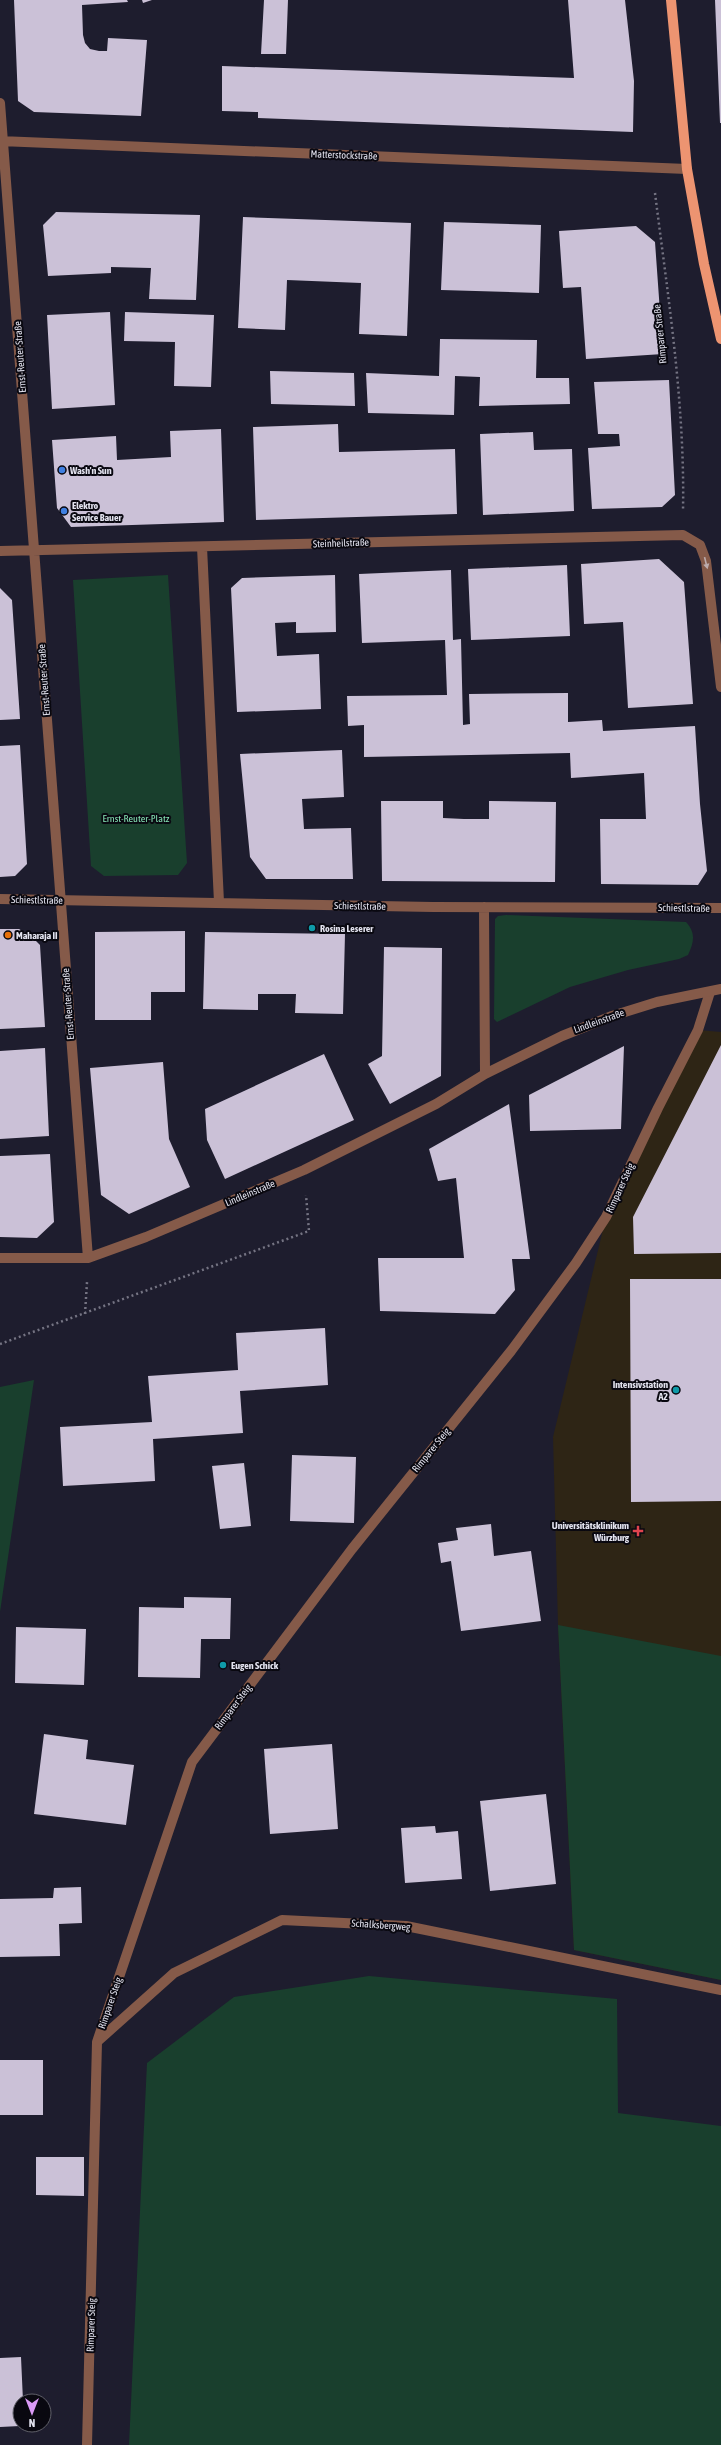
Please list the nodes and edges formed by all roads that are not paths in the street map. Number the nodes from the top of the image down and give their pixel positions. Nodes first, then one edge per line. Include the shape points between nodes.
1 (671, 0) edge
2 (0, 103) edge
3 (1, 141) edge
4 (688, 169) junction
5 (721, 339) edge
6 (202, 547) junction
7 (35, 550) junction
8 (0, 551) edge
9 (721, 687) edge
10 (0, 899) edge
11 (61, 900) junction
12 (219, 902) junction
13 (484, 907) junction
14 (721, 908) edge
15 (721, 989) edge
16 (710, 992) junction
17 (485, 1074) junction
18 (0, 1258) edge
19 (88, 1258) junction
20 (721, 1990) edge
21 (97, 2042) junction
22 (87, 2445) edge

1 - 4 main road
2 - 3 street, Ernst-Reuter-Straße
3 - 4 street, Matterstockstraße
3 - 7 street, Ernst-Reuter-Straße
4 - 5 main road via 704,264
6 - 7 street, Steinheilstraße
6 -> 9 street, Steinheilstraße via 683,535 700,545 706,561
6 - 12 street
7 - 8 street, Steinheilstraße
7 - 11 street, Ernst-Reuter-Straße
10 - 11 street, Schiestlstraße
11 - 12 street, Schiestlstraße
11 - 19 street, Ernst-Reuter-Straße
12 - 13 street, Schiestlstraße
13 - 14 street, Schiestlstraße
13 - 17 street
15 - 16 street, Lindleinstraße
16 - 17 street, Lindleinstraße via 657,1002 612,1016 562,1036
16 - 21 street, Rimparer Steig via 698,1030 606,1217 576,1263 511,1351 352,1549 192,1762
17 - 19 street, Lindleinstraße via 436,1104 304,1170 146,1237
18 - 19 street, Lindleinstraße
20 - 21 street, Schalksbergweg via 406,1926 282,1920 174,1973
21 - 22 street, Rimparer Steig

